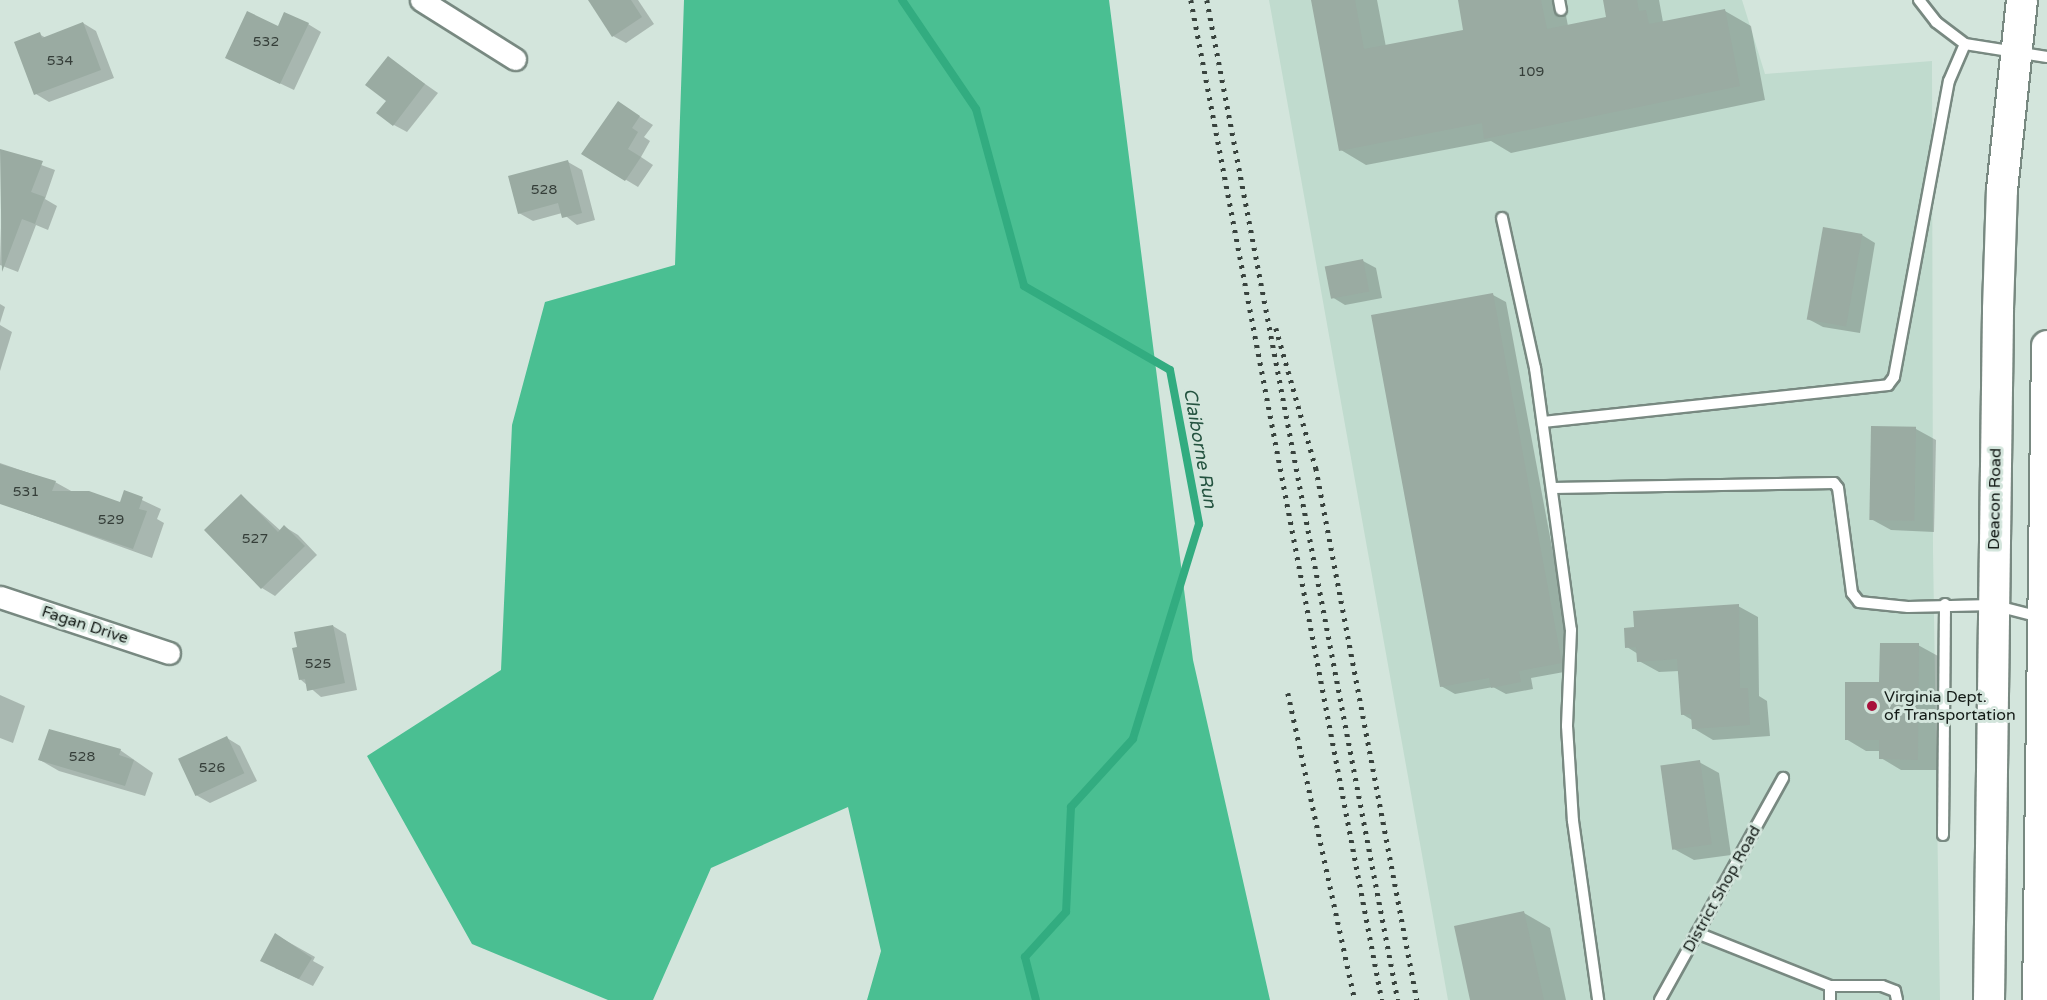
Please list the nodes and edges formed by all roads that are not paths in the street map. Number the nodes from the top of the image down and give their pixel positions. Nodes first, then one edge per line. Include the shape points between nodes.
1 (421, 0) edge
2 (1919, 0) edge
3 (2022, 0) edge
4 (1965, 44) junction
5 (2014, 54) junction
6 (2047, 57) edge
7 (516, 60) dead end
8 (1502, 218) dead end
9 (2047, 346) edge
10 (1543, 422) junction
11 (1553, 488) junction
12 (0, 597) edge
13 (1945, 604) junction
14 (1993, 605) junction
15 (2045, 617) edge
16 (170, 653) dead end
17 (1783, 778) dead end
18 (1943, 835) dead end
19 (1697, 933) junction
20 (1830, 986) junction
21 (1598, 1000) edge
22 (1660, 1000) edge
23 (1830, 1000) edge
24 (1897, 1000) edge
25 (1989, 1000) edge
26 (2038, 1000) edge

1 - 7 street
2 - 4 lane via 1936,22
3 - 5 main road, Deacon Road
4 - 5 lane
4 - 10 lane via 1949,81 1894,376 1888,385
5 - 6 lane
5 - 14 main road, Deacon Road via 1998,309
8 - 10 lane
9 - 15 main road
10 - 11 lane
11 - 13 lane via 1834,483 1838,488 1852,593 1859,602 1908,607
11 - 21 lane via 1571,630 1567,726 1573,821
12 - 16 street, Fagan Drive
13 - 14 lane
13 - 18 lane
14 - 15 lane
14 - 25 main road, Deacon Road
15 - 26 main road
17 - 19 lane, District Shop Road
19 - 20 lane
19 - 22 lane, District Shop Road
20 - 23 lane
20 - 24 lane via 1882,986 1896,991

